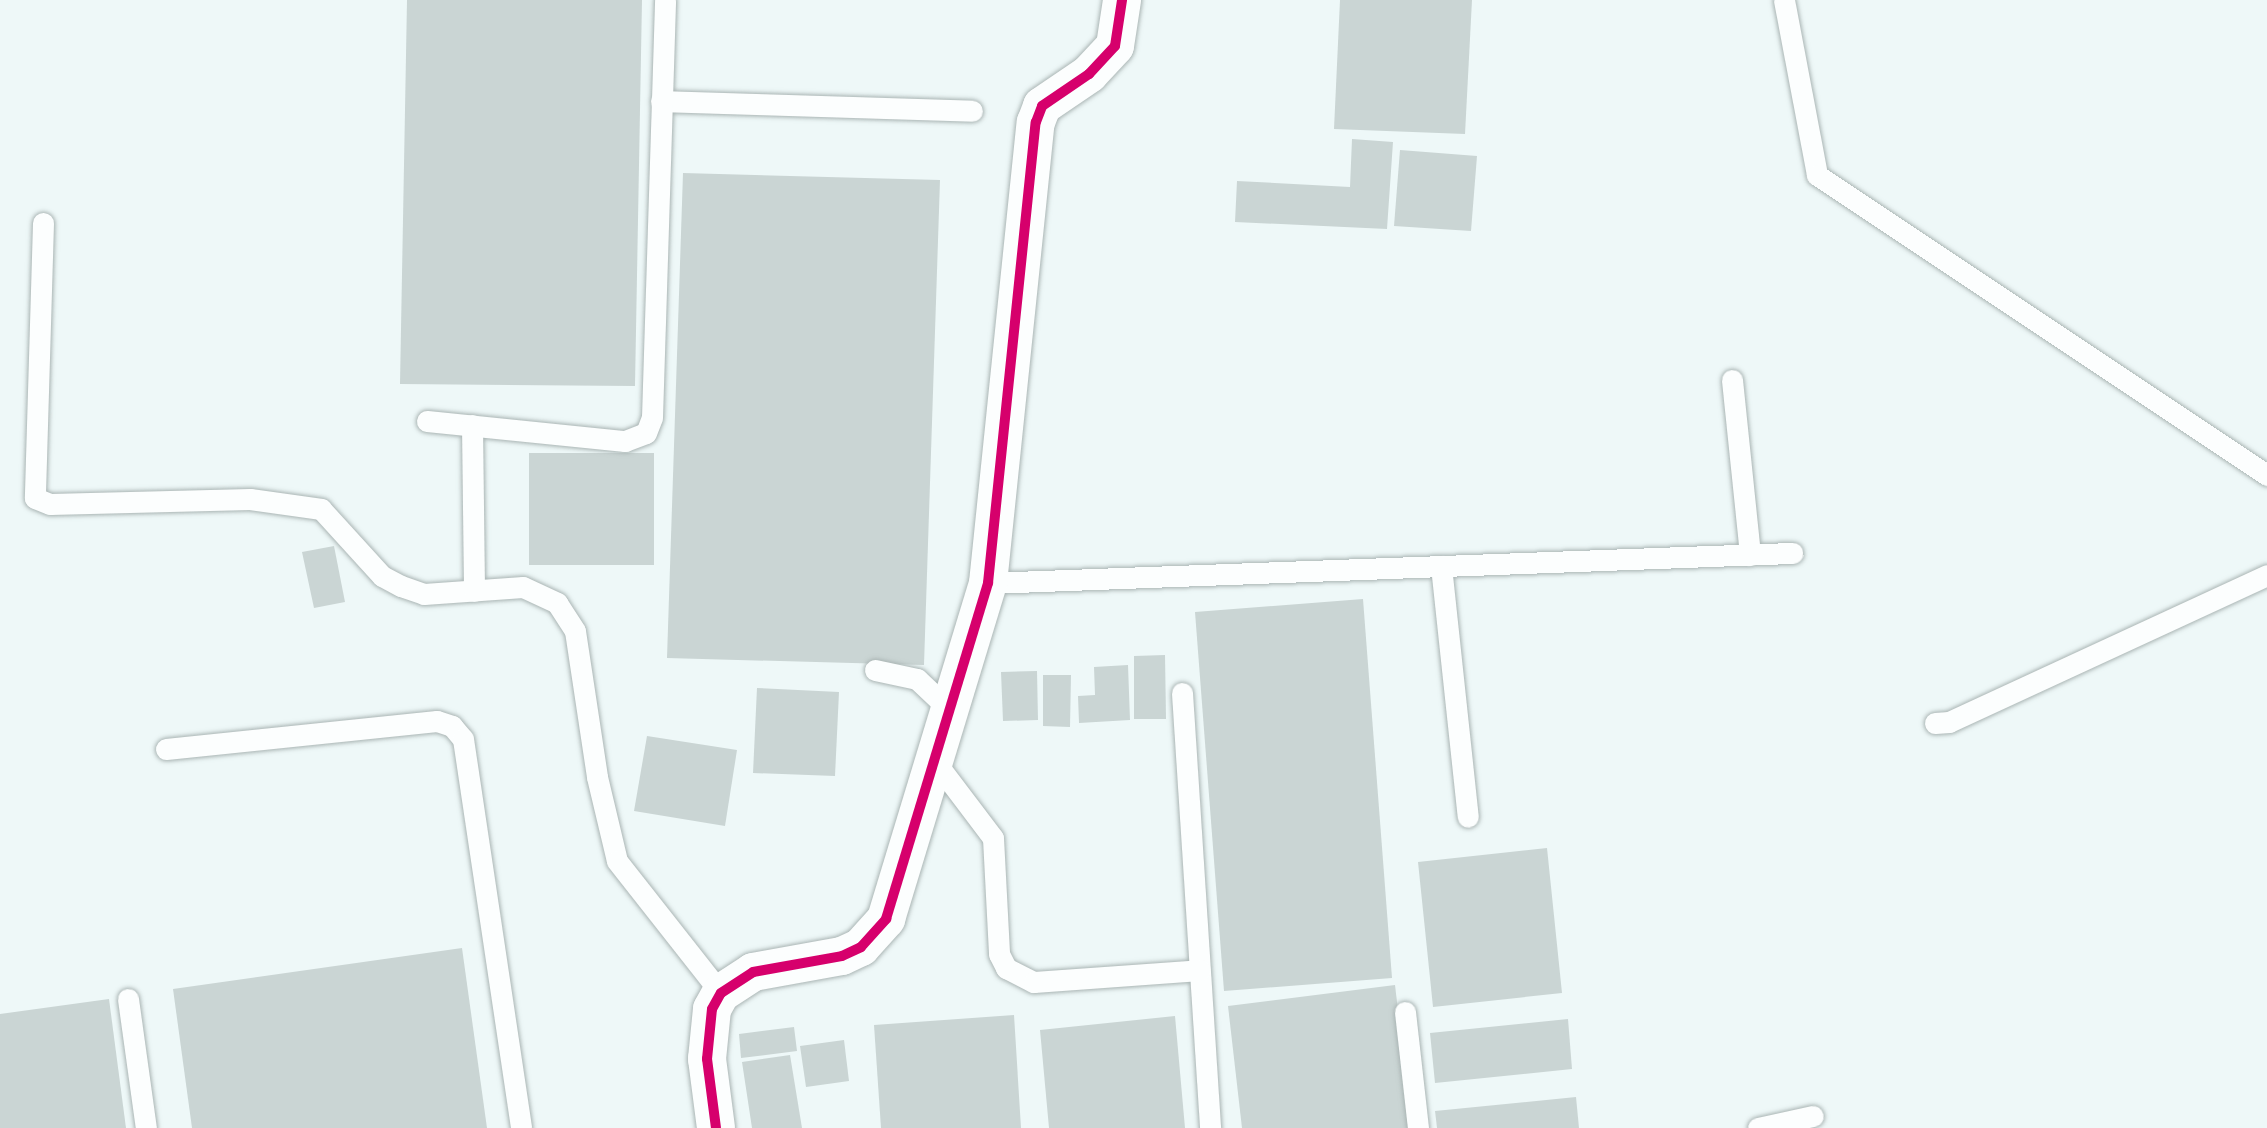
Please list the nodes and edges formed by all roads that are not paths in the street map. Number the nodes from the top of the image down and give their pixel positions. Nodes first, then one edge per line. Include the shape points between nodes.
1 (665, 0) edge
2 (1122, 0) edge
3 (1784, 0) edge
4 (661, 101) junction
5 (972, 111) dead end
6 (43, 223) dead end
7 (1732, 380) dead end
8 (427, 421) dead end
9 (472, 425) junction
10 (2267, 475) edge
11 (1792, 553) dead end
12 (1750, 555) junction
13 (1441, 566) junction
14 (2267, 575) edge
15 (988, 583) junction
16 (474, 591) junction
17 (875, 670) dead end
18 (1182, 693) dead end
19 (953, 713) junction
20 (1935, 723) dead end
21 (166, 749) dead end
22 (937, 764) junction
23 (1468, 817) dead end
24 (1200, 970) junction
25 (721, 993) junction
26 (128, 999) dead end
27 (1405, 1012) dead end
28 (1813, 1116) dead end
29 (146, 1128) edge
30 (521, 1128) edge
31 (716, 1128) edge
32 (1210, 1128) edge
33 (1418, 1128) edge
34 (1758, 1128) edge

1 - 4 lane
2 - 15 street via 1115,46 1089,74 1042,106 1036,122
3 - 10 lane via 1816,174
4 - 5 lane
4 - 9 lane via 646,433 625,441
6 - 16 lane via 35,498 50,504 250,499 309,506 335,517 382,576 401,586 425,594
7 - 12 lane
8 - 9 lane
9 - 16 lane
11 - 12 lane
12 - 13 lane
13 - 15 lane
13 - 23 lane
14 - 20 lane via 1949,722
15 - 19 street
16 - 25 lane via 523,587 557,603 575,631 597,777 617,861
17 - 19 lane via 917,679
18 - 24 lane
19 - 22 street
21 - 30 lane via 437,721 452,726 463,738
22 - 24 lane via 993,838 999,954 1006,968 1034,982
22 - 25 street via 875,935 842,956 753,972
24 - 32 lane
25 - 31 street via 712,1009 707,1059
26 - 29 lane
27 - 33 lane
28 - 34 lane

